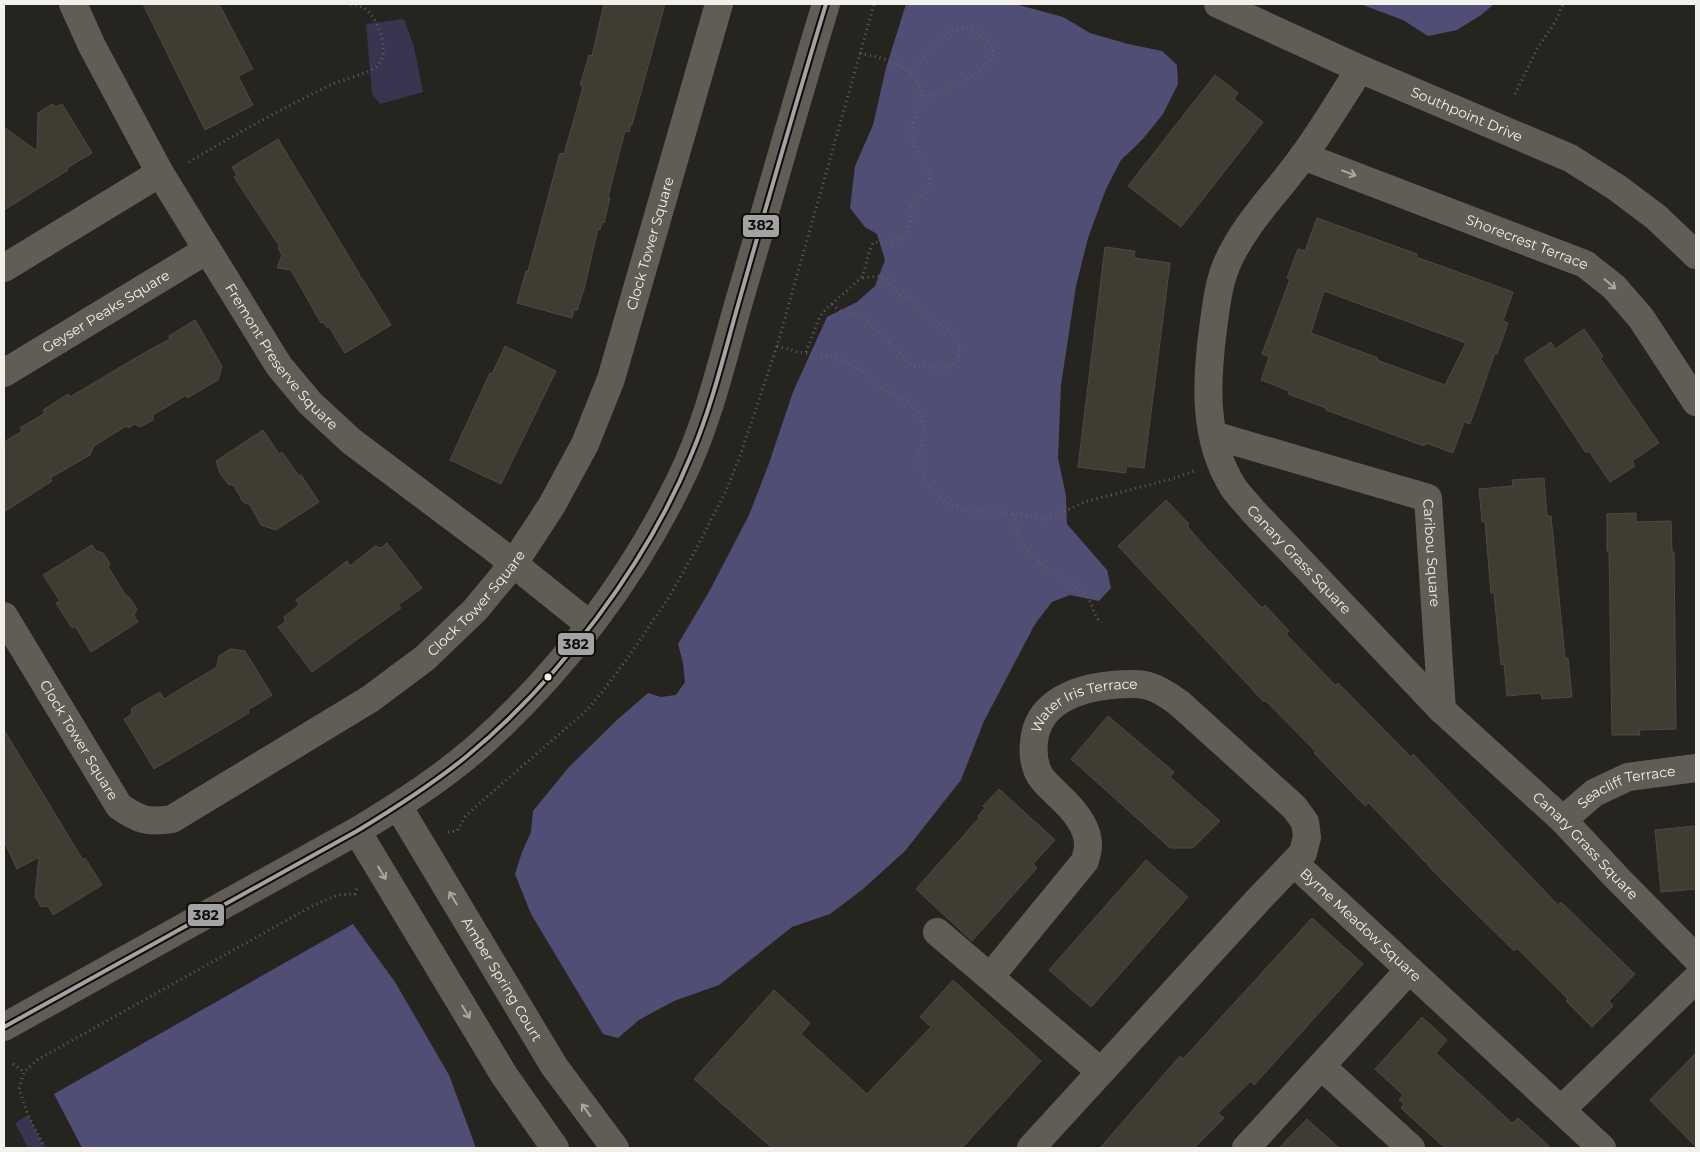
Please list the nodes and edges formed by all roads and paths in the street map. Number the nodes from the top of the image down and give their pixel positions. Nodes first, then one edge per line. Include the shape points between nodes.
1 (73, 4) edge
2 (347, 4) edge
3 (719, 4) edge
4 (826, 4) edge
5 (1218, 4) edge
6 (1563, 4) edge
7 (860, 53) dead end
8 (1360, 70) junction
9 (910, 72) junction
10 (1515, 94) dead end
11 (923, 97) junction
12 (1303, 156) junction
13 (189, 162) dead end
14 (160, 173) junction
15 (207, 250) junction
16 (1696, 255) edge
17 (4, 268) edge
18 (861, 278) junction
19 (832, 304) junction
20 (777, 346) dead end
21 (806, 352) junction
22 (4, 374) edge
23 (1696, 402) edge
24 (1213, 435) junction
25 (1220, 461) junction
26 (1013, 514) junction
27 (514, 563) junction
28 (4, 616) edge
29 (1101, 623) dead end
30 (590, 625) junction
31 (1442, 710) junction
32 (1696, 768) edge
33 (398, 806) junction
34 (1563, 820) junction
35 (357, 831) junction
36 (1294, 863) junction
37 (358, 886) dead end
38 (937, 932) dead end
39 (1696, 958) edge
40 (1409, 970) junction
41 (990, 977) junction
42 (1696, 979) edge
43 (4, 1027) edge
44 (13, 1064) dead end
45 (1322, 1066) junction
46 (1100, 1071) junction
47 (24, 1072) junction
48 (1561, 1110) junction
49 (45, 1148) edge
50 (555, 1148) edge
51 (615, 1148) edge
52 (1031, 1148) edge
53 (1246, 1148) edge
54 (1411, 1148) edge
55 (1602, 1148) edge

1 - 14 street, Fremont Preserve Square
2 - 13 path via 367,10 377,25 384,50 377,66 330,85
3 - 27 street, Clock Tower Square via 611,379 585,444 557,497
4 - 30 street via 709,406 683,474 646,543
5 - 8 street, Southpoint Drive
6 - 10 path
7 - 9 path via 898,64
8 - 12 street, Canary Grass Square
8 - 16 street, Southpoint Drive via 1570,158 1656,217
9 - 11 path
9 - 11 path via 951,30 968,30 992,46 992,58 983,69
11 - 18 path via 912,134 930,174 928,188 911,207 910,230 897,241 874,242 871,246
12 -> 23 street, Shorecrest Terrace via 1585,264 1614,287 1641,318
12 - 24 street, Canary Grass Square via 1260,209 1226,266 1219,290 1208,386 1208,411
14 - 15 street, Fremont Preserve Square
14 - 17 street
15 - 22 street, Geyser Peaks Square
15 - 27 street, Fremont Preserve Square via 279,366 310,403 351,441
18 - 19 path
18 - 19 path via 880,276 888,280 924,315 952,333 960,344 956,362 949,368 913,366 868,320 840,312
19 - 21 path via 818,321
20 - 21 path
21 - 26 path via 836,356 864,372 882,389 914,406 921,416 925,436 918,454 919,463 923,477 940,498 968,511
24 - 25 street, Canary Grass Square
24 - 31 street, Caribou Square via 1428,498
25 - 26 path via 1172,479 1084,502 1052,518
25 - 31 street, Canary Grass Square via 1233,488 1252,510
26 - 29 path via 1026,550 1085,594
27 - 28 street, Clock Tower Square via 475,610 425,658 370,699 172,818 154,822 135,817 120,806
27 - 30 street, Fremont Preserve Square
30 - 33 street via 545,680 481,743
31 - 34 street, Canary Grass Square
32 - 34 street, Seacliff Terrace via 1628,778 1594,793
33 - 35 street
51 -> 33 street, Amber Spring Court via 554,1066
34 - 39 street, Canary Grass Square
35 - 43 street
35 -> 50 street via 504,1075
36 - 40 street, Byrne Meadow Square
36 - 41 street, Water Iris Terrace via 1303,853 1306,822 1294,807 1179,703 1161,690 1145,684 1110,685 1072,693 1056,702 1042,717 1034,734 1033,751 1038,772 1084,828 1088,844 1085,861
36 - 46 street, Byrne Meadow Square
37 - 47 path via 355,894 338,895 314,906 37,1060
38 - 41 street
40 - 45 street
40 - 48 street, Byrne Meadow Square
41 - 46 street
42 - 48 street
44 - 47 path
45 - 53 street
45 - 54 street
46 - 52 street, Byrne Meadow Square
47 - 49 path via 19,1089
48 - 55 street, Byrne Meadow Square

